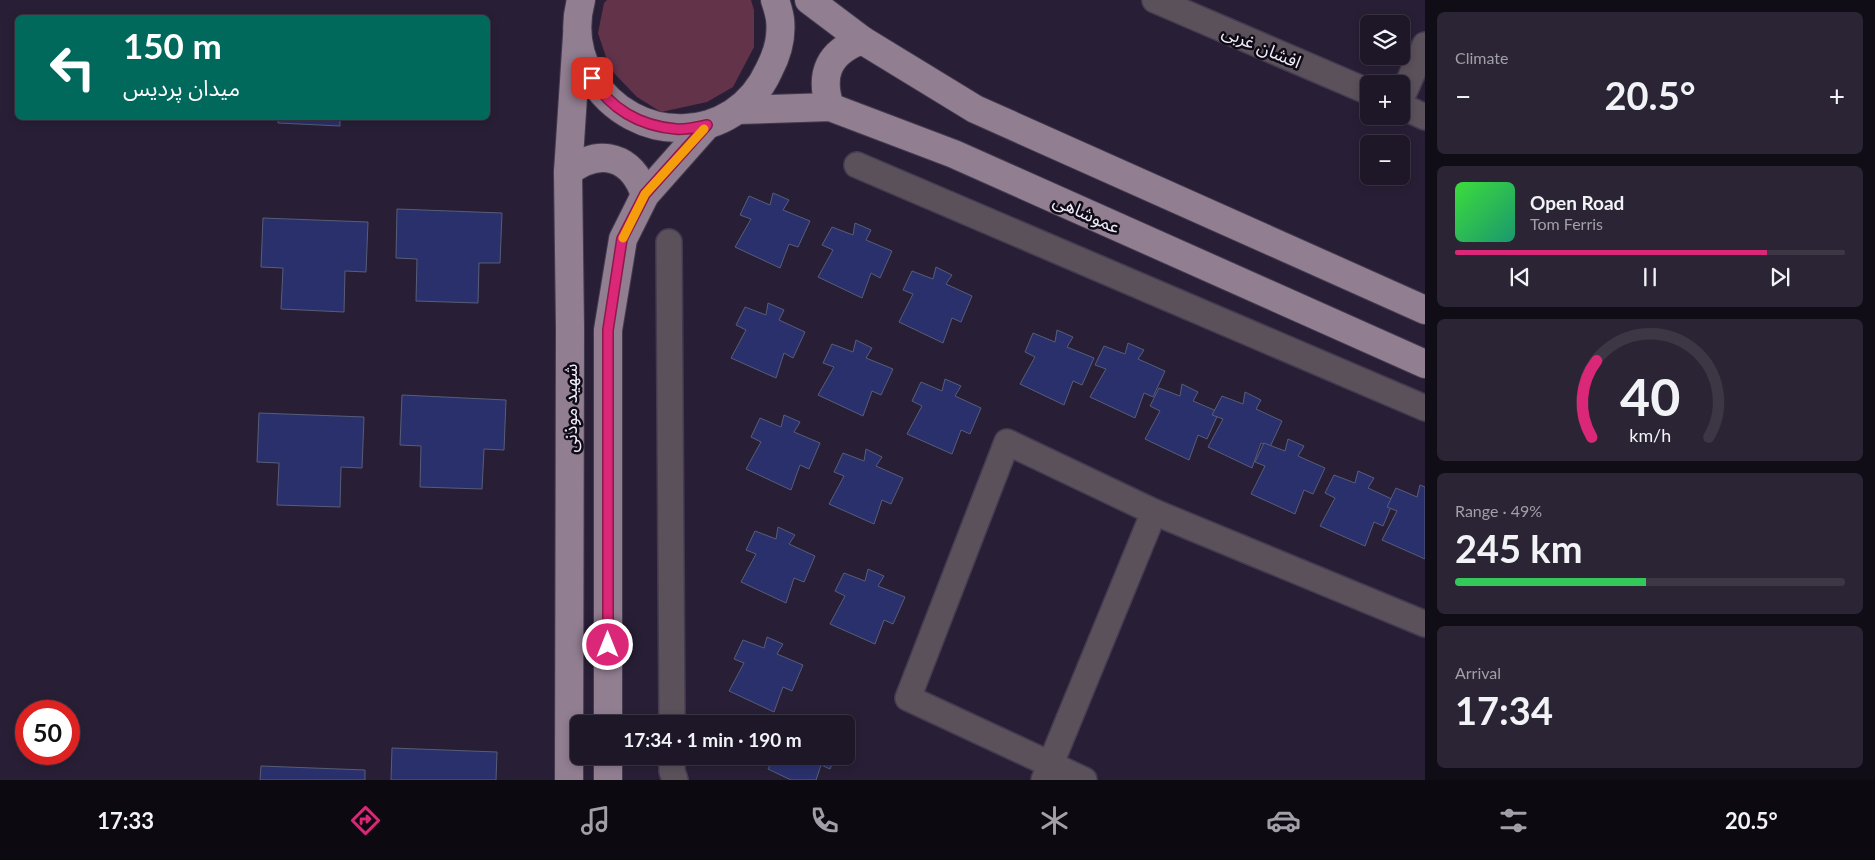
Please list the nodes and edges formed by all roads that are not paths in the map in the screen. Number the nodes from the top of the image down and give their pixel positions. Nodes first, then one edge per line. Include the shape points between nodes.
1 (581, 0) edge
2 (775, 0) edge
3 (809, 0) edge
4 (1155, 0) edge
5 (577, 36) junction
6 (862, 40) junction
7 (1425, 45) edge
8 (1410, 79) edge
9 (1360, 88) edge
10 (830, 107) junction
11 (738, 110) junction
12 (1410, 110) edge
13 (1425, 117) edge
14 (707, 125) junction
15 (857, 165) dead end
16 (568, 172) junction
17 (645, 194) junction
18 (669, 242) dead end
19 (1425, 310) edge
20 (1425, 364) edge
21 (1425, 408) edge
22 (1154, 512) junction
23 (1425, 624) edge
24 (608, 715) edge
25 (672, 715) edge
26 (608, 765) edge
27 (672, 765) edge
28 (1047, 772) edge
29 (569, 780) edge
30 (608, 780) edge
31 (675, 780) edge
32 (1084, 780) edge

1 - 5 main road via 577,13
2 - 11 main road via 780,19 777,54 763,85
3 - 6 main road
4 - 9 street, افشان غربی
5 - 14 main road via 584,65 599,91 621,112 648,124 678,129
5 - 16 main road, شهید موذنی
6 - 10 main road via 848,45 829,65 825,79
6 - 19 main road via 975,109
7 - 8 street
10 - 11 main road, عموشاهی
10 - 20 main road, عموشاهی via 954,154
11 - 14 main road
12 - 13 street
14 - 17 main road
15 - 21 street
16 - 17 main road via 592,158 620,162 632,170
16 - 29 main road, شهید موذنی
17 - 24 main road via 622,239 608,330
18 - 25 street
22 - 23 street
22 - 28 street
22 - 28 street via 1007,442 908,698
26 - 30 main road
27 - 31 street
28 - 32 street

